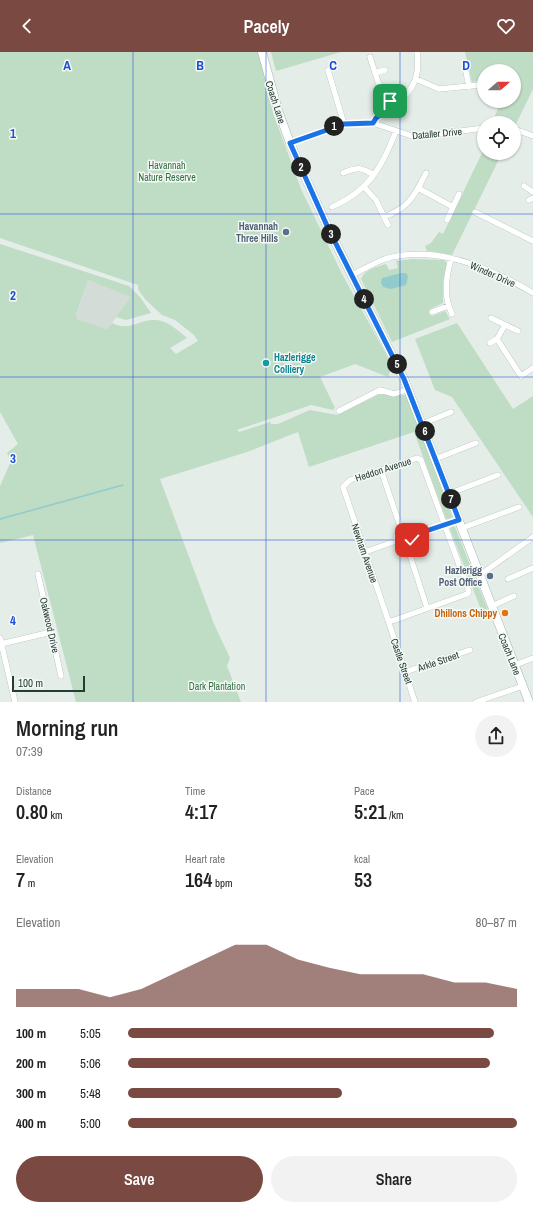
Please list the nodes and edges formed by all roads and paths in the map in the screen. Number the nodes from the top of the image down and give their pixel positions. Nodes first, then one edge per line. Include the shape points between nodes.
1 (262, 52) edge
2 (416, 52) edge
3 (370, 57) dead end
4 (465, 67) dead end
5 (328, 70) dead end
6 (385, 70) dead end
7 (375, 73) junction
8 (416, 79) junction
9 (477, 86) edge
10 (469, 87) junction
11 (393, 106) junction
12 (373, 123) junction
13 (344, 124) junction
14 (477, 129) edge
15 (396, 131) junction
16 (521, 132) edge
17 (533, 136) edge
18 (290, 143) junction
19 (343, 173) dead end
20 (426, 173) dead end
21 (374, 175) junction
22 (524, 186) dead end
23 (364, 187) junction
24 (418, 188) junction
25 (533, 192) edge
26 (459, 194) dead end
27 (332, 207) dead end
28 (453, 207) junction
29 (475, 212) dead end
30 (384, 217) junction
31 (446, 220) dead end
32 (388, 225) dead end
33 (533, 240) edge
34 (451, 258) junction
35 (352, 275) junction
36 (533, 293) edge
37 (448, 306) junction
38 (432, 312) dead end
39 (452, 314) dead end
40 (491, 318) dead end
41 (505, 325) junction
42 (518, 331) dead end
43 (497, 339) junction
44 (490, 343) dead end
45 (533, 368) edge
46 (409, 389) junction
47 (339, 411) dead end
48 (451, 412) dead end
49 (422, 424) junction
50 (476, 443) dead end
51 (435, 459) junction
52 (381, 470) junction
53 (498, 474) dead end
54 (346, 483) joint
55 (448, 494) junction
56 (519, 507) dead end
57 (460, 524) junction
58 (446, 525) junction
59 (402, 532) junction
60 (411, 536) junction
61 (533, 537) edge
62 (396, 541) junction
63 (407, 546) junction
64 (365, 552) junction
65 (533, 568) edge
66 (38, 574) dead end
67 (480, 575) junction
68 (508, 579) dead end
69 (514, 596) dead end
70 (492, 606) junction
71 (427, 608) junction
72 (390, 620) junction
73 (51, 632) junction
74 (1, 641) edge
75 (470, 650) dead end
76 (533, 658) edge
77 (515, 665) junction
78 (405, 672) junction
79 (61, 676) dead end
80 (523, 686) junction
81 (15, 702) edge
82 (415, 702) edge
83 (476, 702) edge
84 (529, 702) edge

1 - 18 street, Coach Lane
2 - 8 street
3 - 7 street
4 - 10 street
5 - 13 street
6 - 7 street
7 - 11 street
8 - 10 street via 439,88
8 - 11 street via 406,96
9 - 10 street
11 - 12 street
12 - 13 street, Dataller Drive
12 - 15 street, Dataller Drive
13 - 18 street, Dataller Drive
14 - 15 street, Dataller Drive via 415,137
15 - 21 street
16 - 17 street
18 - 35 street, Coach Lane
19 - 21 street via 355,168
20 - 24 street
21 - 23 street
22 - 25 street
23 - 27 street via 351,198
23 - 30 street via 376,200
24 - 28 street
24 - 30 street via 406,206
26 - 28 street
28 - 31 street
29 - 33 street
30 - 32 street
34 - 35 street, Winder Drive via 400,256 384,259
34 - 36 street, Winder Drive via 470,263
34 - 37 street via 446,290
35 - 46 street, Coach Lane
37 - 38 street
37 - 39 street
40 - 41 street
41 - 42 street
41 - 43 street
43 - 44 street
43 - 45 street via 521,376
46 - 47 street via 394,394 380,390
46 - 49 street, Coach Lane
48 - 49 street
49 - 51 street, Coach Lane
50 - 51 street
51 - 55 street, Coach Lane
52 - 54 street, Heddon Avenue
52 - 58 street, Heddon Avenue via 417,458 421,460
52 - 59 street
53 - 55 street
54 - 64 street, Newham Avenue via 343,487
55 - 57 street, Coach Lane
56 - 57 street
57 - 58 street
57 - 67 street, Coach Lane
58 - 60 street
58 - 71 street via 470,592
59 - 60 street
59 - 62 street
60 - 63 street via 410,544
61 - 67 street
62 - 63 street via 399,545
62 - 64 street
63 - 71 street
64 - 72 street, Newham Avenue
65 - 68 street
66 - 73 street, Oakwood Drive
67 - 70 street, Coach Lane
69 - 70 street
70 - 77 street, Coach Lane
71 - 72 street
72 - 78 street, Castle Street
73 - 74 street
73 - 79 street, Oakwood Drive
74 - 81 street
75 - 78 street, Arkle Street
76 - 77 street
77 - 80 street, Coach Lane
78 - 82 street, Castle Street
80 - 83 street
80 - 84 street, Coach Lane

